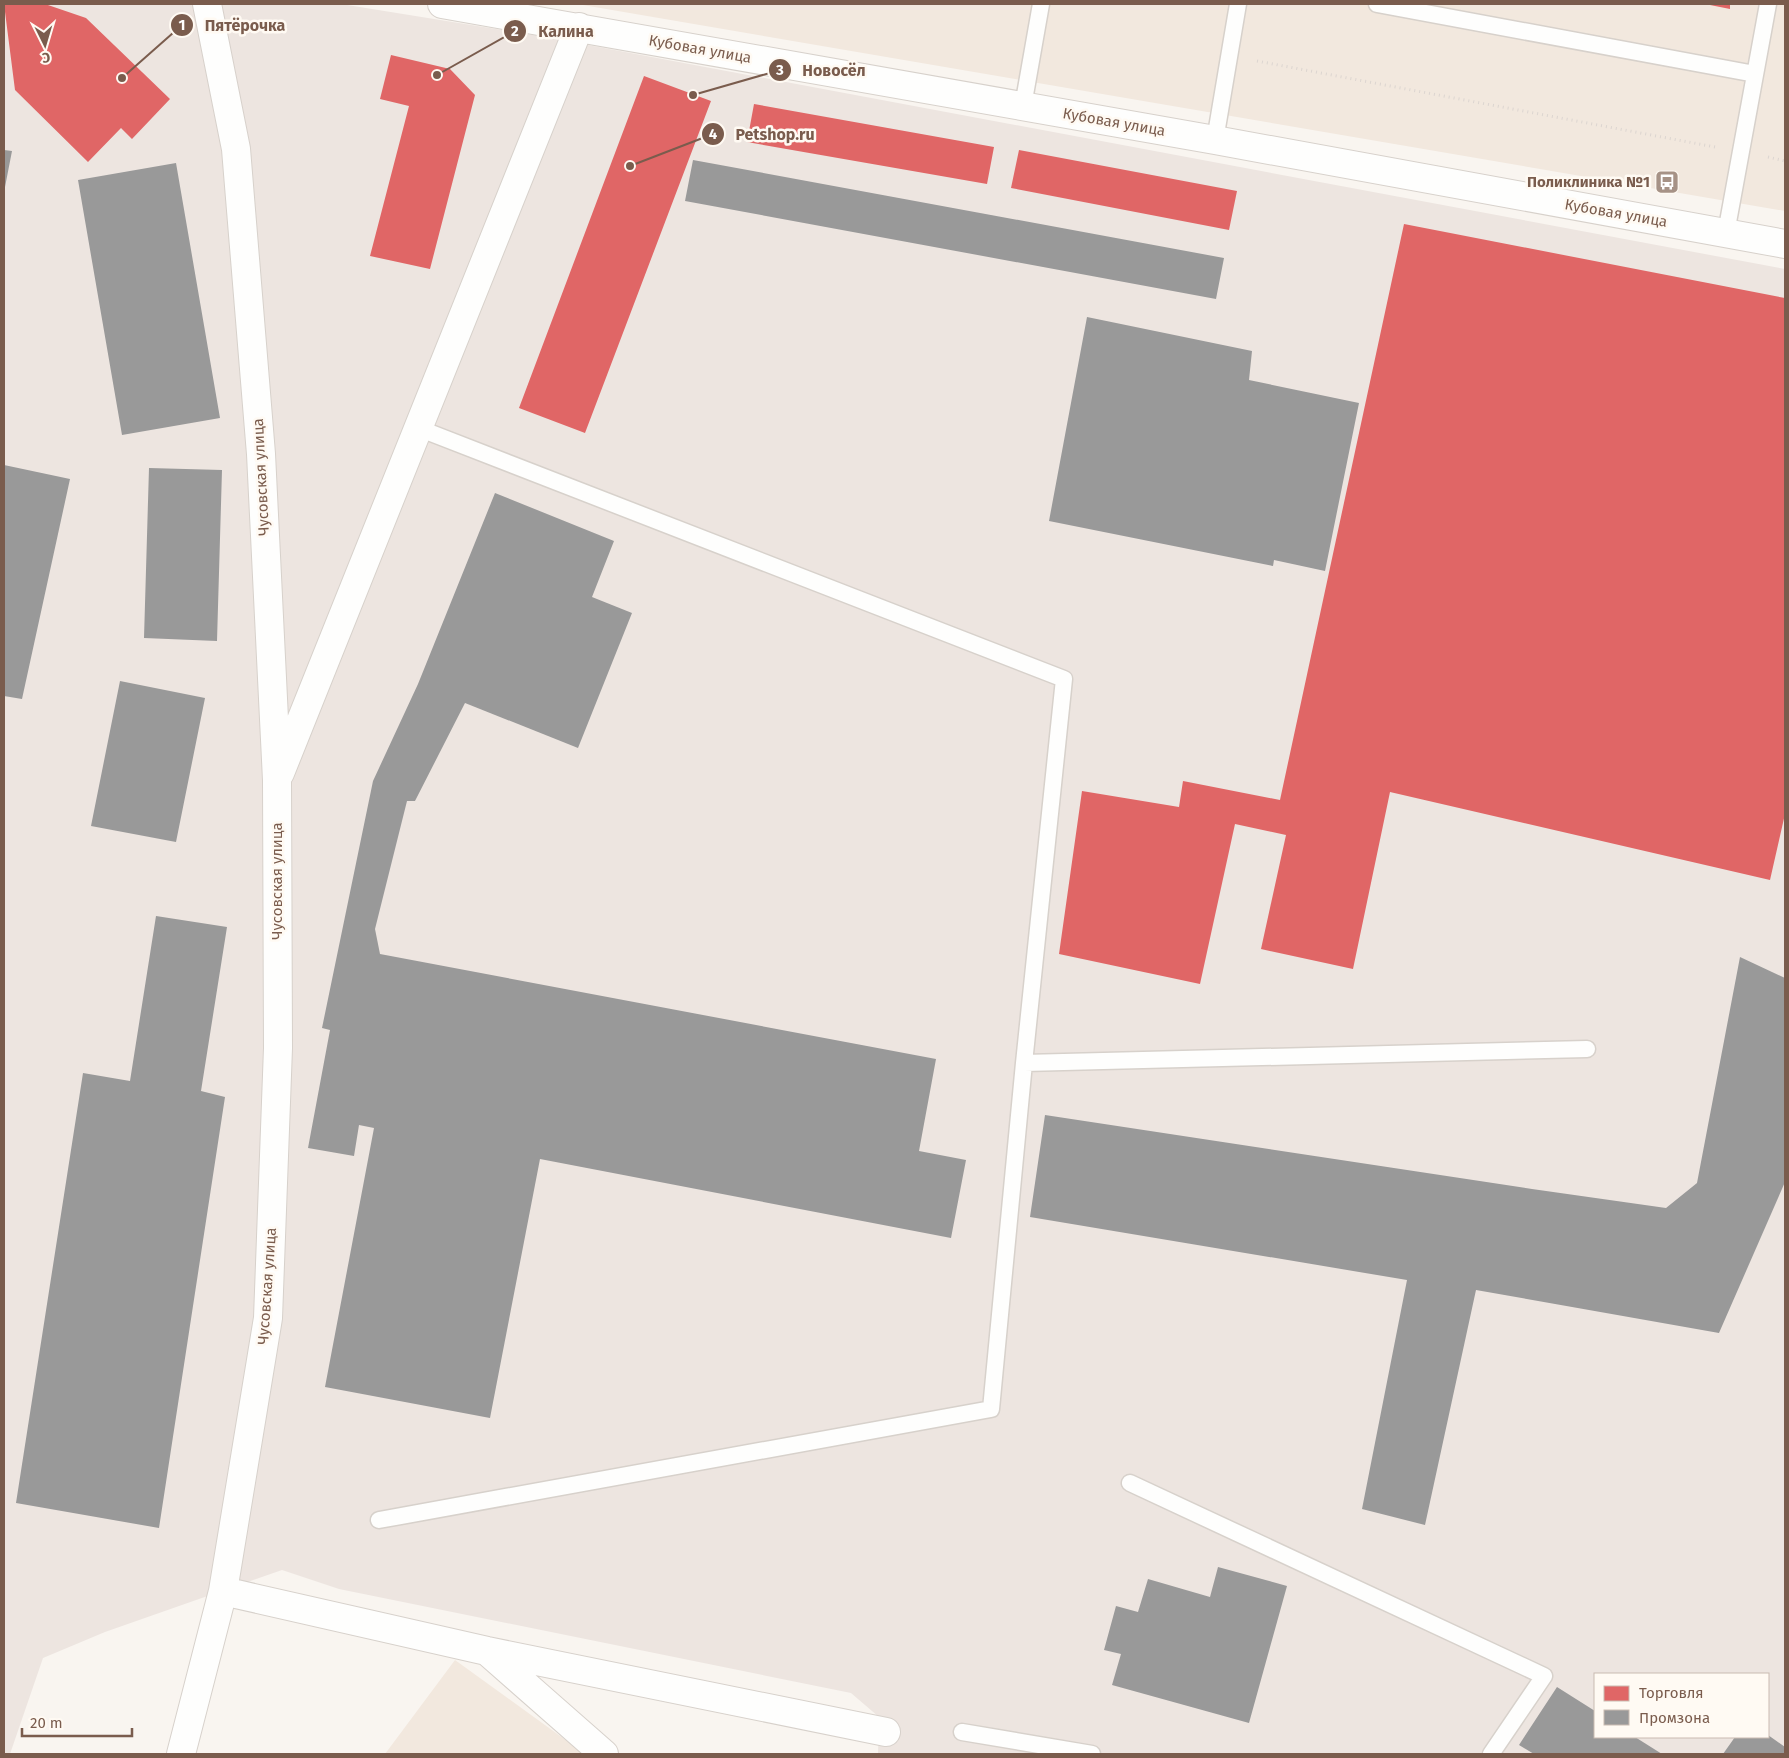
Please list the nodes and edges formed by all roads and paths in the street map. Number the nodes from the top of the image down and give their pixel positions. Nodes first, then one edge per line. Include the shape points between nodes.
1 (207, 4) edge
2 (442, 4) edge
3 (1041, 4) edge
4 (1238, 4) edge
5 (1377, 4) edge
6 (1768, 4) edge
7 (579, 28) junction
8 (1229, 56) junction
9 (1755, 74) junction
10 (1023, 106) junction
11 (1215, 140) junction
12 (1741, 152) junction
13 (1785, 161) edge
14 (1726, 233) junction
15 (1785, 244) edge
16 (418, 428) junction
17 (277, 780) junction
18 (1587, 1049) dead end
19 (1024, 1063) junction
20 (1130, 1483) dead end
21 (379, 1520) dead end
22 (223, 1592) junction
23 (487, 1651) junction
24 (886, 1732) dead end
25 (962, 1732) dead end
26 (181, 1754) edge
27 (604, 1754) edge
28 (1092, 1754) edge
29 (1491, 1754) edge

1 - 17 street, Чусовская улица via 236,149 261,454
2 - 7 street, Кубовая улица
3 - 10 lane
4 - 8 lane
5 - 9 lane
6 - 9 lane
7 - 10 street, Кубовая улица
7 - 16 street
8 - 11 lane
8 - 12 path
9 - 12 lane
10 - 11 street, Кубовая улица
11 - 14 street, Кубовая улица
12 - 13 path
12 - 14 lane
14 - 15 street, Кубовая улица
16 - 17 street
16 - 19 lane via 1064,679
17 - 22 street, Чусовская улица via 278,1048 268,1318
18 - 19 lane
19 - 21 lane via 991,1409
20 - 29 lane via 1544,1676
22 - 23 street
22 - 26 street, Чусовская улица
23 - 24 street
23 - 27 street
25 - 28 lane

